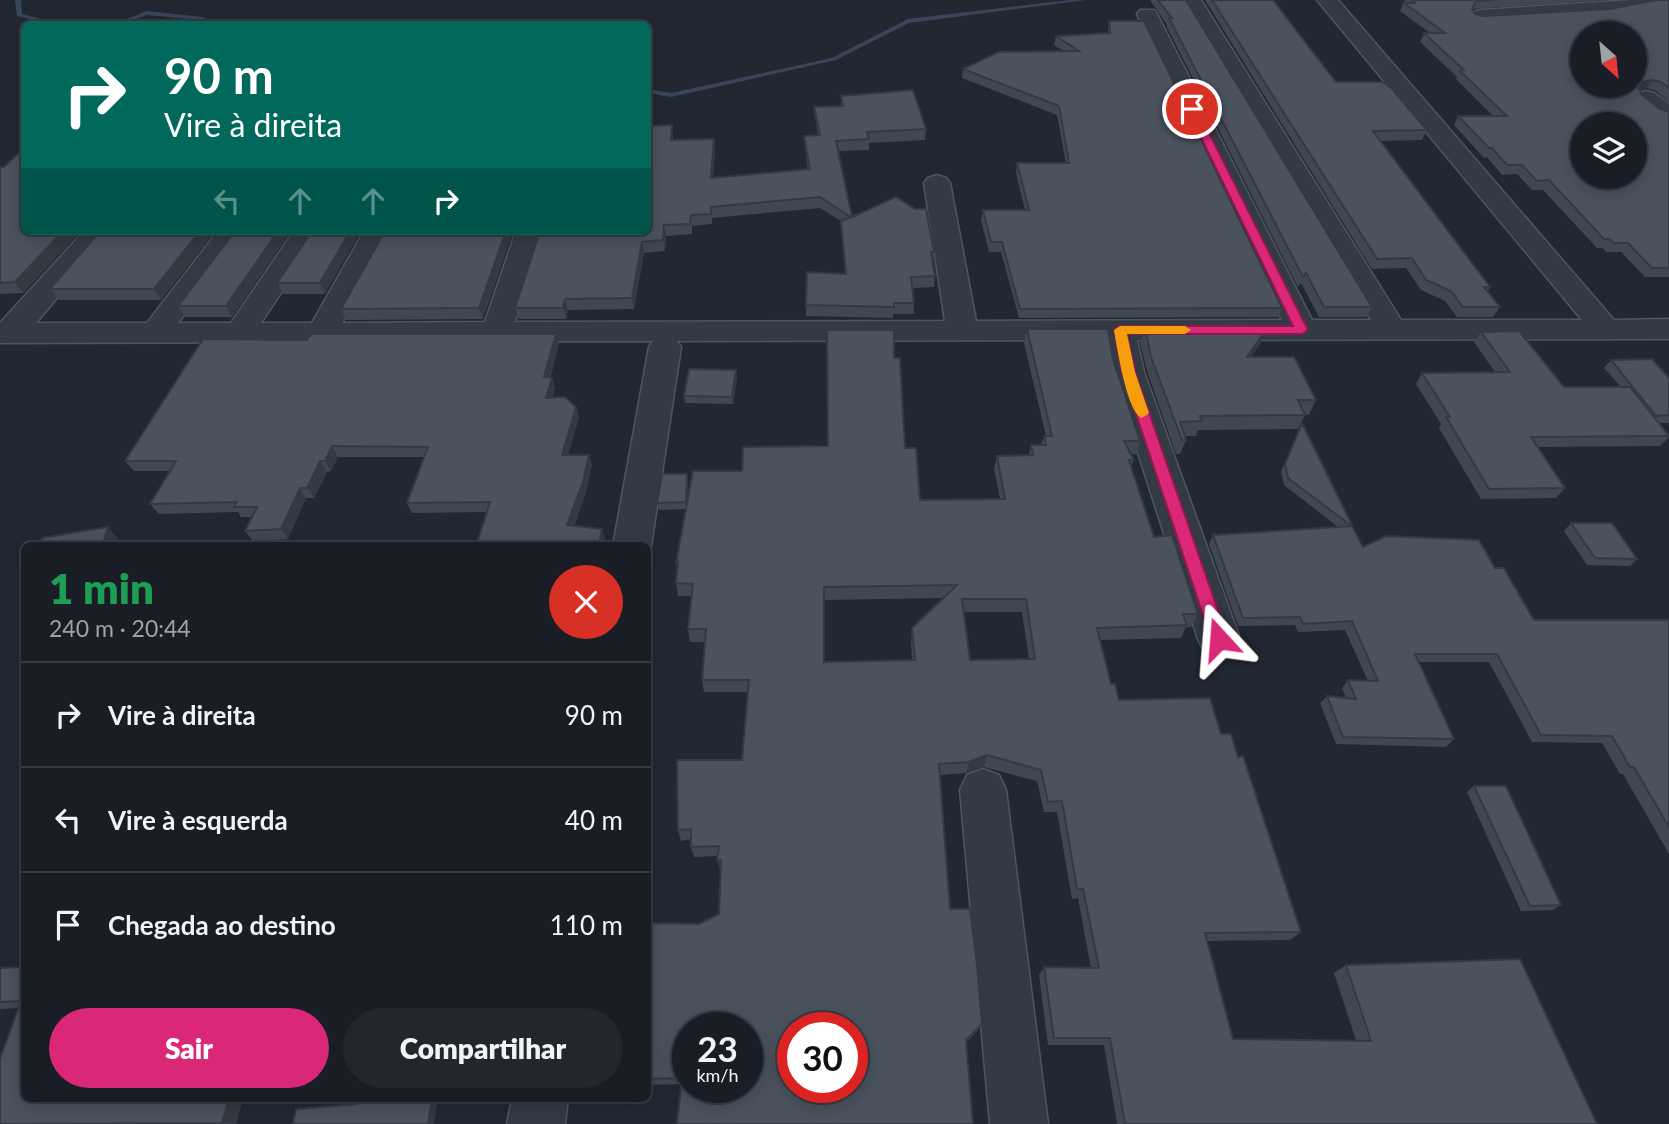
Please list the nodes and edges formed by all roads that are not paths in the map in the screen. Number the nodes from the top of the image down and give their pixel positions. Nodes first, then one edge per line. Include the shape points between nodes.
1 (1191, 0) edge
2 (1326, 0) edge
3 (1650, 0) edge
4 (1147, 14) dead end
5 (1480, 16) edge
6 (1646, 98) edge
7 (1669, 115) edge
8 (937, 183) dead end
9 (95, 235) edge
10 (229, 235) edge
11 (305, 235) edge
12 (376, 235) edge
13 (529, 235) edge
14 (1605, 329) junction
15 (1669, 329) edge
16 (1120, 330) junction
17 (1302, 330) junction
18 (1392, 330) junction
19 (962, 331) junction
20 (156, 332) junction
21 (240, 332) junction
22 (322, 332) junction
23 (497, 332) junction
24 (5, 333) edge
25 (665, 347) dead end
26 (633, 542) edge
27 (1219, 639) dead end
28 (983, 790) dead end
29 (540, 1102) edge
30 (536, 1124) edge
31 (1019, 1124) edge

1 - 18 street
2 - 14 street
3 - 5 street via 1632,7
4 - 17 street
6 - 7 street
8 - 19 street
9 - 24 street
10 - 20 street
11 - 21 street
12 - 22 street
13 - 23 street
14 - 15 street
14 - 18 street
16 - 17 street
16 - 19 street
16 - 27 street via 1128,372
17 - 18 street
19 - 23 street
20 - 21 street
20 - 24 street
21 - 22 street
22 - 23 street
25 - 26 street
28 - 31 street
29 - 30 street

